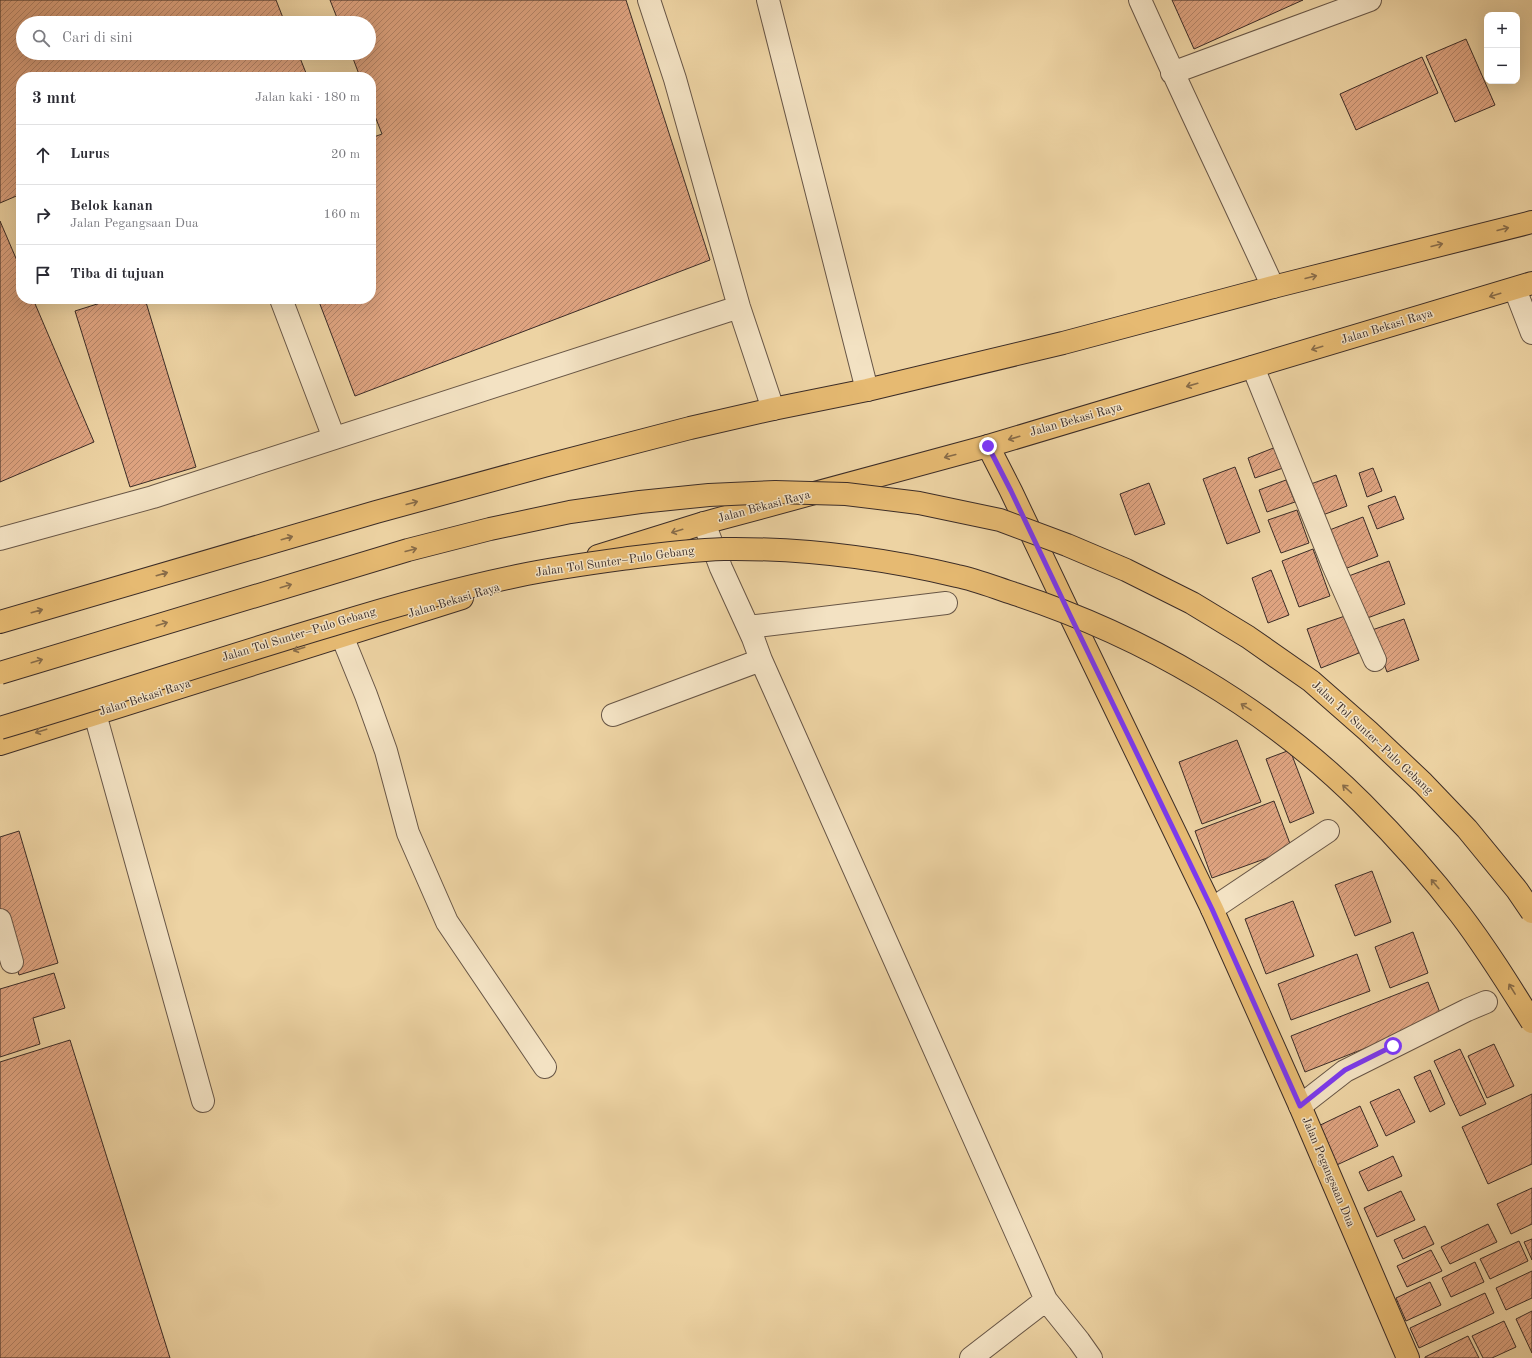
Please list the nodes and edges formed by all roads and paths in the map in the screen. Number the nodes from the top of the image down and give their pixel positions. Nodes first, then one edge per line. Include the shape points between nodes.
1 (649, 0) edge
2 (768, 0) edge
3 (1140, 0) edge
4 (1370, 0) edge
5 (1172, 73) junction
6 (1532, 222) edge
7 (1523, 286) edge
8 (1273, 287) junction
9 (283, 304) edge
10 (739, 307) junction
11 (1532, 333) edge
12 (1253, 367) junction
13 (867, 390) junction
14 (773, 409) junction
15 (334, 438) junction
16 (988, 446) junction
17 (704, 523) junction
18 (0, 539) edge
19 (946, 603) dead end
20 (0, 622) edge
21 (748, 627) junction
22 (342, 636) junction
23 (761, 660) junction
24 (1375, 660) dead end
25 (0, 672) edge
26 (95, 714) junction
27 (613, 715) dead end
28 (0, 728) edge
29 (0, 744) edge
30 (1328, 831) dead end
31 (1212, 909) junction
32 (1532, 912) edge
33 (0, 920) edge
34 (12, 962) dead end
35 (1486, 1002) dead end
36 (1532, 1022) edge
37 (545, 1067) dead end
38 (203, 1101) dead end
39 (1300, 1106) junction
40 (1046, 1300) junction
41 (971, 1358) edge
42 (1091, 1358) edge
43 (1408, 1358) edge

1 - 10 street via 675,79
2 - 13 street
3 - 5 street
4 - 5 street
5 - 8 street
8 -> 6 main road
7 - 11 street
7 -> 12 main road, Jalan Bekasi Raya
8 - 13 main road via 1063,343
9 - 15 street
10 - 14 street
10 - 15 street
12 -> 16 main road, Jalan Bekasi Raya
12 - 24 street via 1333,565
13 - 14 main road
20 -> 14 main road via 521,472
15 - 18 street via 153,497
16 -> 17 main road, Jalan Bekasi Raya
16 - 31 main road, Jalan Pegangsaan Dua
17 - 21 street
17 -> 22 main road, Jalan Bekasi Raya
19 - 21 street
21 - 23 street
22 -> 26 main road, Jalan Bekasi Raya
22 - 37 street via 386,751 408,833 447,922
23 - 27 street
23 - 40 street
25 -> 32 main road, Jalan Tol Sunter–Pulo Gebang, bridge via 408,550 570,512 710,495 774,492 846,494 919,503 1000,520 1067,545 1146,580 1248,637 1311,681 1422,783 1467,829
26 -> 29 main road, Jalan Bekasi Raya
26 - 38 street
36 -> 28 main road, Jalan Tol Sunter–Pulo Gebang, bridge via 1459,913 1412,856 1359,800 1295,743 1254,712 1188,670 1109,630 1041,602 961,577 909,566 790,550 721,549 656,554 518,576 372,613
30 - 31 street
31 - 39 main road, Jalan Pegangsaan Dua
33 - 34 street
35 - 39 street via 1345,1070
39 - 43 main road, Jalan Pegangsaan Dua
40 - 41 street
40 - 42 street

